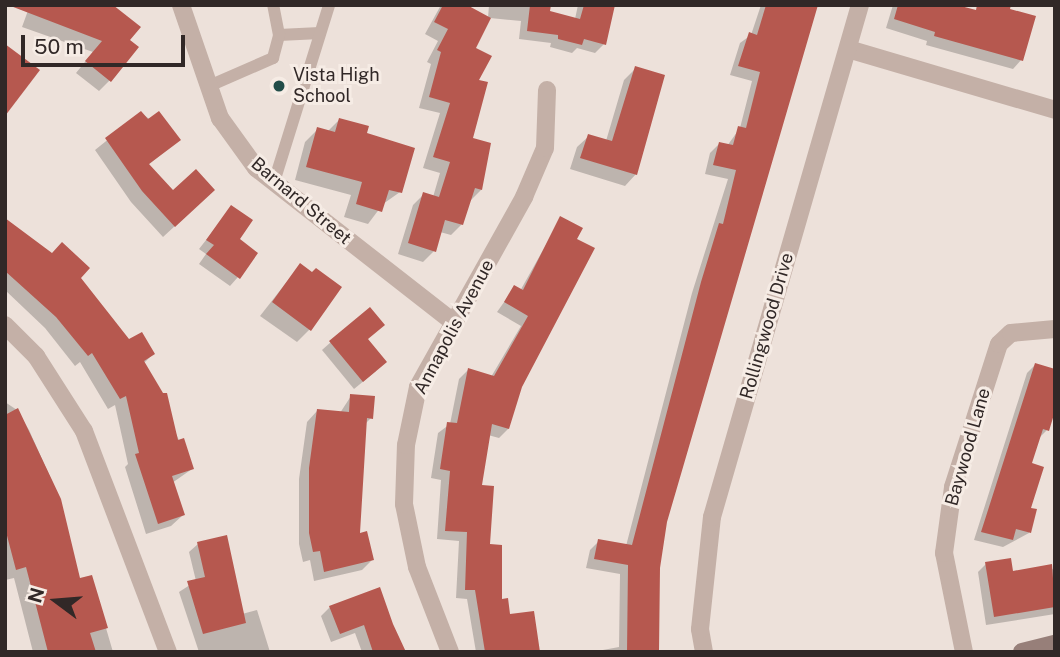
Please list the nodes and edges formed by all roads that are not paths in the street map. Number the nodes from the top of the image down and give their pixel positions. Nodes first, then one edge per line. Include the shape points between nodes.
1 (181, 5) edge
2 (273, 5) edge
3 (328, 5) edge
4 (860, 5) edge
5 (320, 33) junction
6 (279, 35) junction
7 (848, 49) junction
8 (209, 86) junction
9 (547, 90) dead end
10 (1055, 110) edge
11 (274, 182) junction
12 (453, 323) junction
13 (5, 325) edge
14 (1055, 329) edge
15 (1055, 644) edge
16 (168, 652) edge
17 (450, 652) edge
18 (704, 652) edge
19 (964, 652) edge
20 (1021, 652) edge

1 - 8 street, Barnard Street
2 - 6 lane
3 - 5 lane
4 - 7 street, Rollingwood Drive
5 - 6 lane
5 - 11 lane
6 - 8 lane via 273,58
7 - 10 street
7 - 18 street, Rollingwood Drive via 712,517 700,629
8 - 11 street, Barnard Street via 220,118 256,168
9 - 12 street, Annapolis Avenue via 545,148 524,197
11 - 12 street, Barnard Street
12 - 17 street, Annapolis Avenue via 418,387 406,445 404,504 417,567
13 - 16 street via 36,356 84,431
14 - 19 street, Baywood Lane via 1011,332 999,344 953,487 944,553
15 - 20 street

